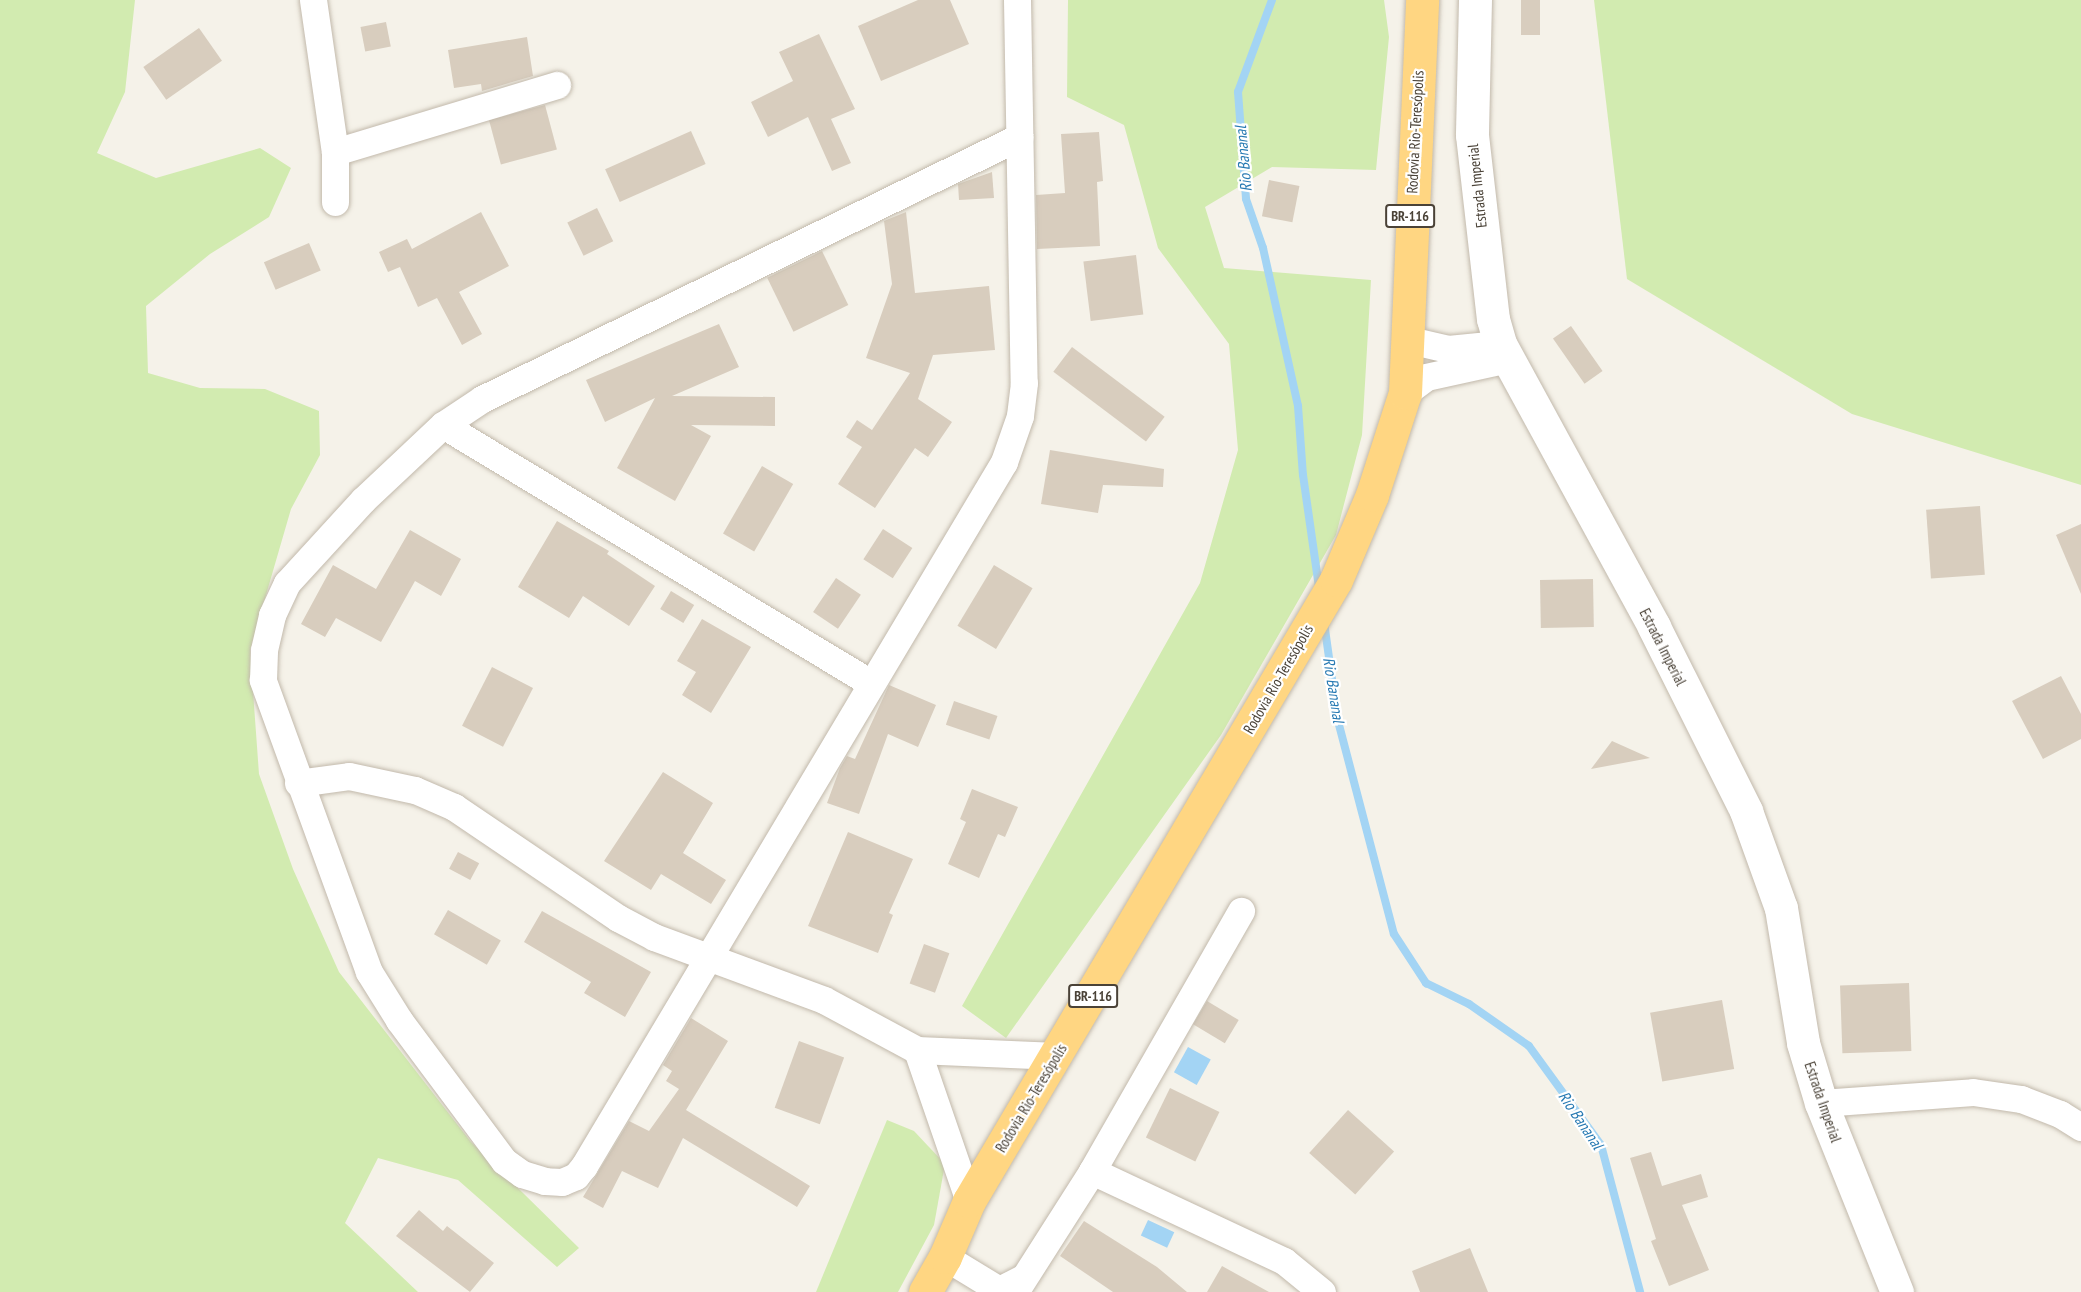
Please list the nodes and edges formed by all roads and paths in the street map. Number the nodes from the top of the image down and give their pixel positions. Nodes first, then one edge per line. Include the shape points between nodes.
1 (313, 0) edge
2 (1017, 0) edge
3 (1422, 0) edge
4 (1475, 0) edge
5 (557, 85) dead end
6 (1018, 137) junction
7 (335, 152) junction
8 (335, 202) dead end
9 (1409, 340) junction
10 (1504, 351) junction
11 (1405, 393) junction
12 (442, 425) junction
13 (871, 683) junction
14 (298, 783) junction
15 (1241, 910) dead end
16 (706, 958) junction
17 (917, 1050) junction
18 (1057, 1056) junction
19 (1821, 1103) junction
20 (2081, 1127) edge
21 (1092, 1171) junction
22 (969, 1201) junction
23 (945, 1257) junction
24 (1019, 1285) edge
25 (925, 1292) edge
26 (1322, 1292) edge
27 (1897, 1292) edge

1 - 7 street
2 - 6 street
3 - 9 highway, Rodovia Rio-Teresópolis / BR-116 via 1410,227
4 - 10 street, Estrada Imperial via 1470,70 1472,135 1493,319
5 - 7 street
6 - 12 street via 482,399
6 - 13 street via 1024,325 1020,416 1004,462
7 - 8 street
9 - 10 street via 1448,349
9 - 11 highway, Rodovia Rio-Teresópolis / BR-116
10 - 11 street via 1426,377
10 - 19 street, Estrada Imperial via 1654,627 1746,811 1781,908 1803,1043
11 - 18 highway, Rodovia Rio-Teresópolis / BR-116 via 1372,495 1336,580
12 - 13 street
12 - 14 street via 327,538 287,583 272,615 264,650 263,680
13 - 16 street
14 - 16 street via 349,776 415,790 454,807 618,918
14 - 16 street via 369,972 399,1020 504,1161 522,1174 562,1182 576,1176
15 - 21 street
16 - 17 street via 824,1000
17 - 18 street
17 - 22 street
18 - 22 highway, Rodovia Rio-Teresópolis / BR-116
19 - 20 street via 1972,1092 2021,1099
19 - 27 street, Estrada Imperial
21 - 24 street
21 - 26 street via 1284,1261
22 - 23 highway, Rodovia Rio-Teresópolis / BR-116
23 - 24 street via 999,1290
23 - 25 highway, Rodovia Rio-Teresópolis / BR-116

